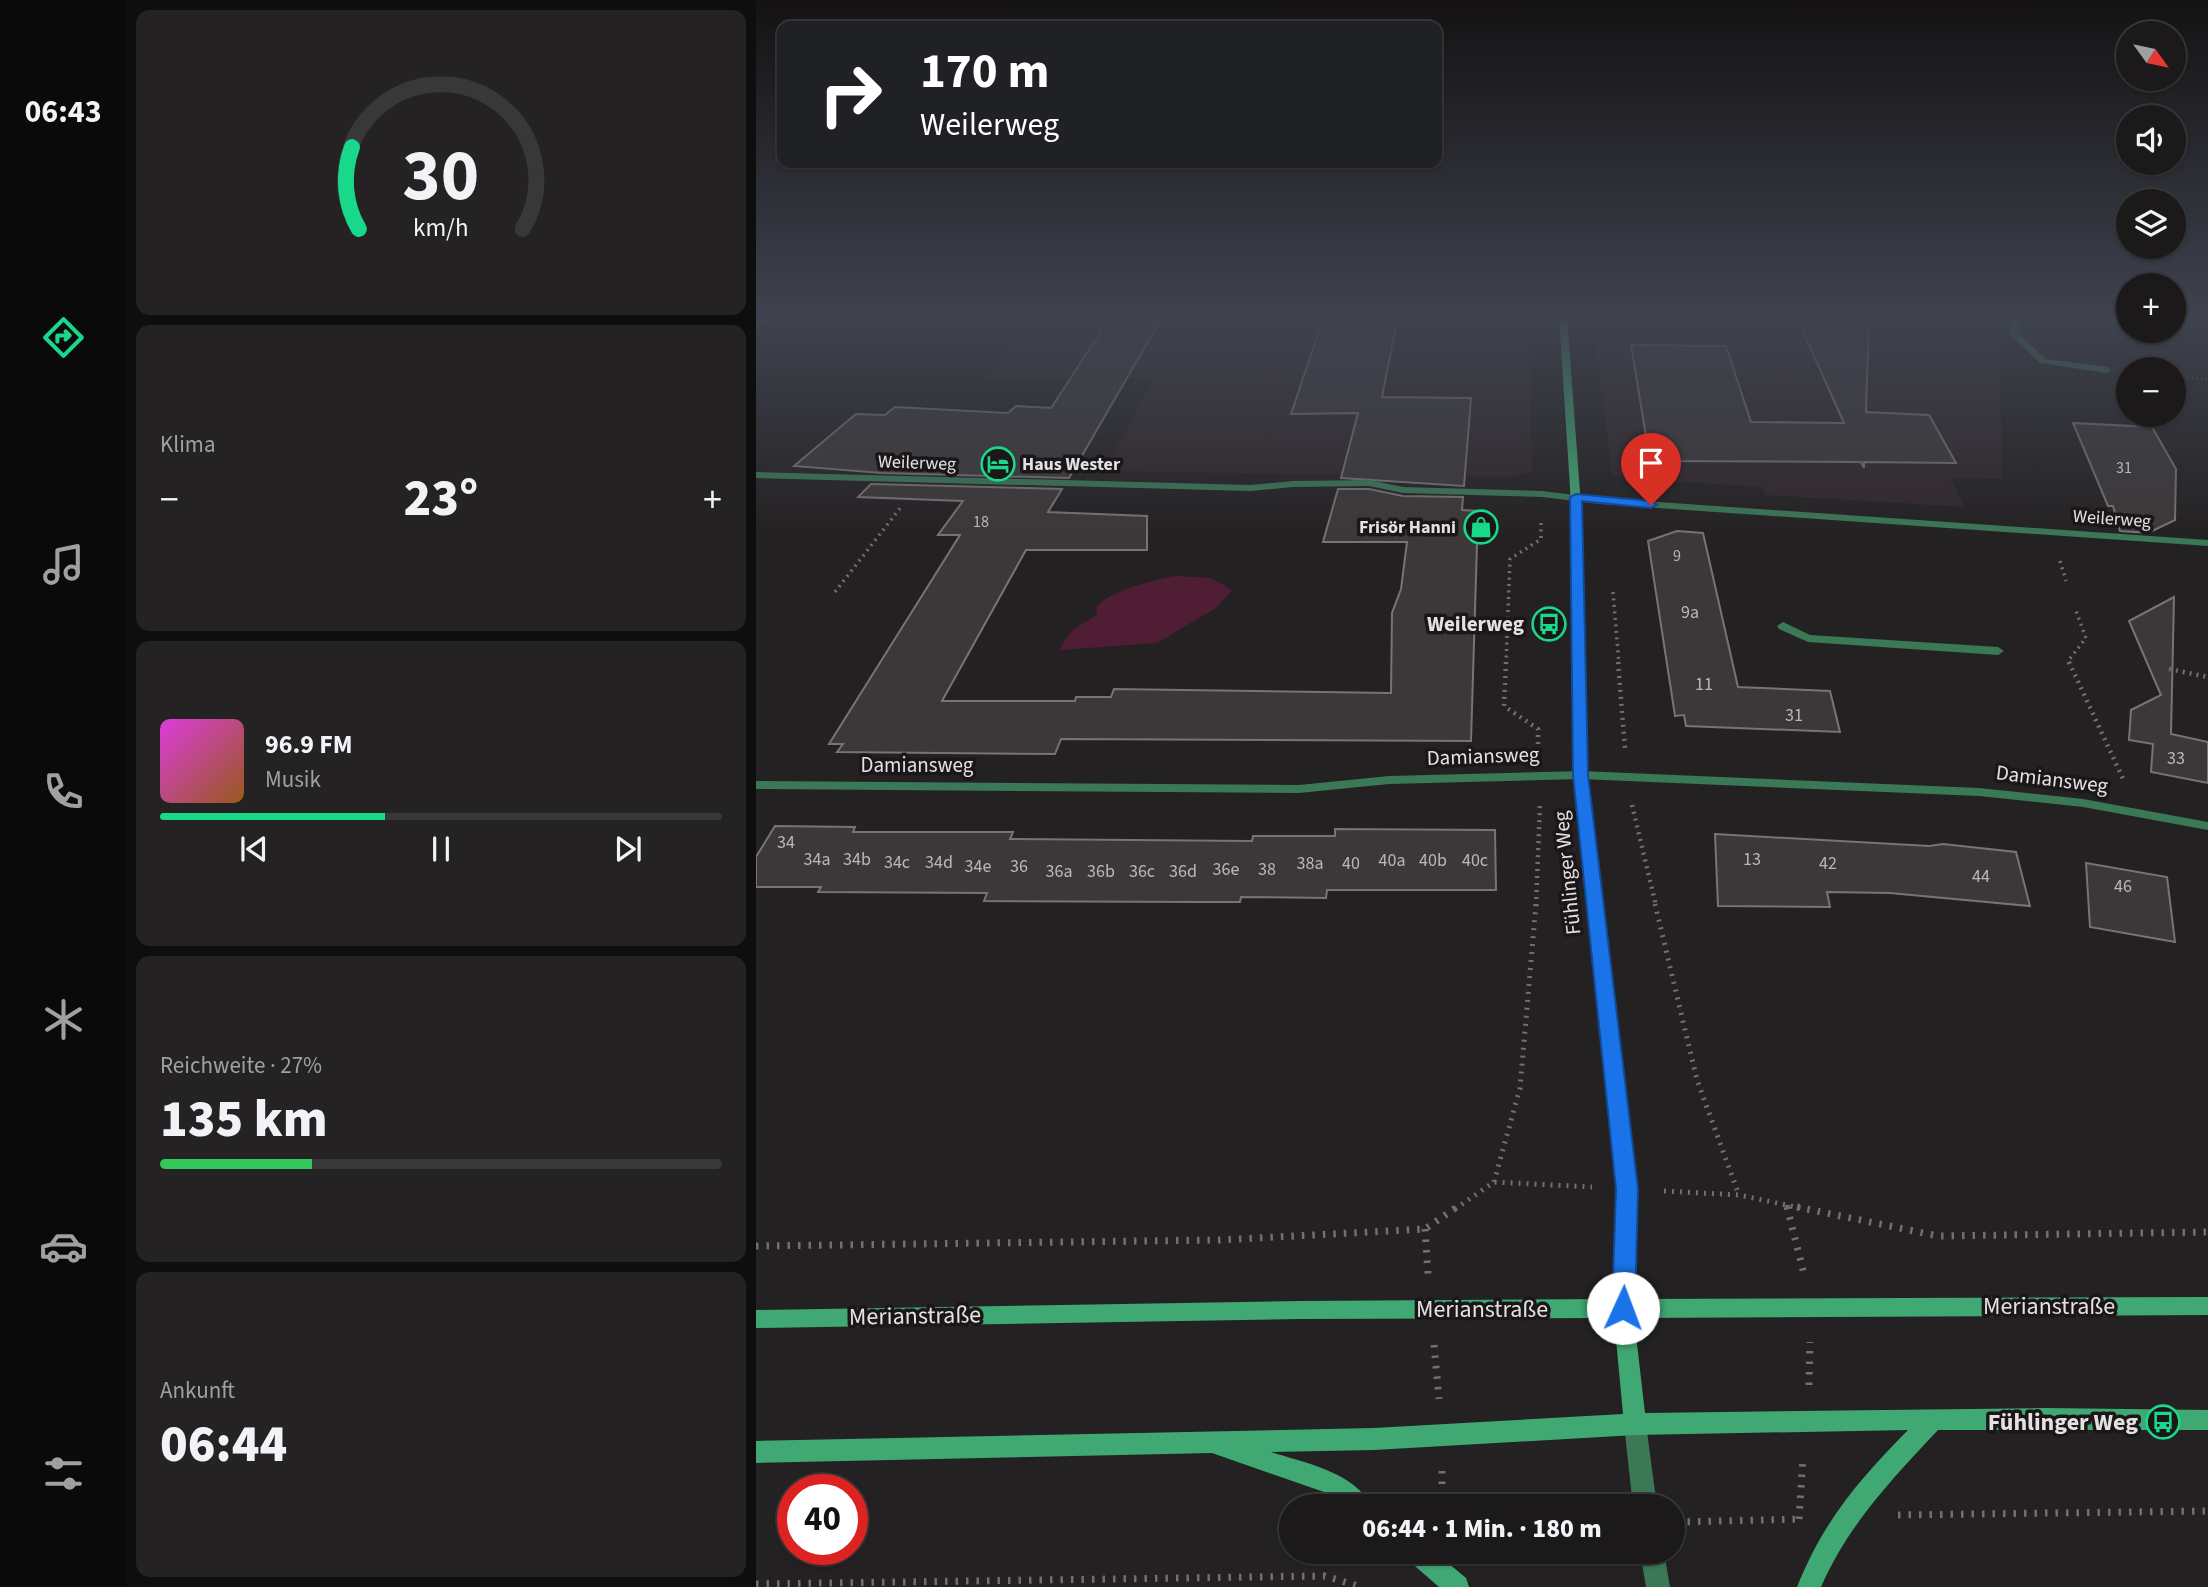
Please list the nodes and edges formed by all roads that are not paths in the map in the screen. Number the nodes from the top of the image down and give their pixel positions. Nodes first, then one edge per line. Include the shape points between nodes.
1 (1568, 390) edge
2 (756, 475) edge
3 (1576, 497) junction
4 (2208, 543) edge
5 (1783, 626) dead end
6 (1998, 651) dead end
7 (1581, 775) junction
8 (756, 785) edge
9 (2208, 826) edge
10 (2208, 1306) edge
11 (1623, 1308) junction
12 (756, 1319) edge
13 (1933, 1420) junction
14 (2208, 1420) edge
15 (1635, 1424) junction
16 (1209, 1442) junction
17 (756, 1452) edge
18 (1344, 1494) edge
19 (1643, 1494) edge
20 (1430, 1564) edge
21 (1654, 1564) edge
22 (1457, 1587) edge
23 (1658, 1587) edge
24 (1809, 1587) edge

1 - 3 street, Fühlinger Weg
2 - 3 street, Weilerweg via 1251,488 1368,483 1403,490
3 - 4 street, Weilerweg
3 - 7 street, Fühlinger Weg
5 - 6 street via 1808,638
7 - 8 street, Damiansweg via 1389,780 1299,789
7 - 9 street, Damiansweg via 1979,792 2138,812
7 - 11 street, Fühlinger Weg via 1627,1189
10 - 11 street, Merianstraße
11 - 12 street, Merianstraße
11 - 15 street, Fühlinger Weg
13 - 14 street
13 - 15 street
13 - 24 street via 1844,1516
15 - 16 street via 1442,1437
15 - 19 street
16 - 17 street
16 - 18 street via 1331,1483
20 - 22 street
21 - 23 street

